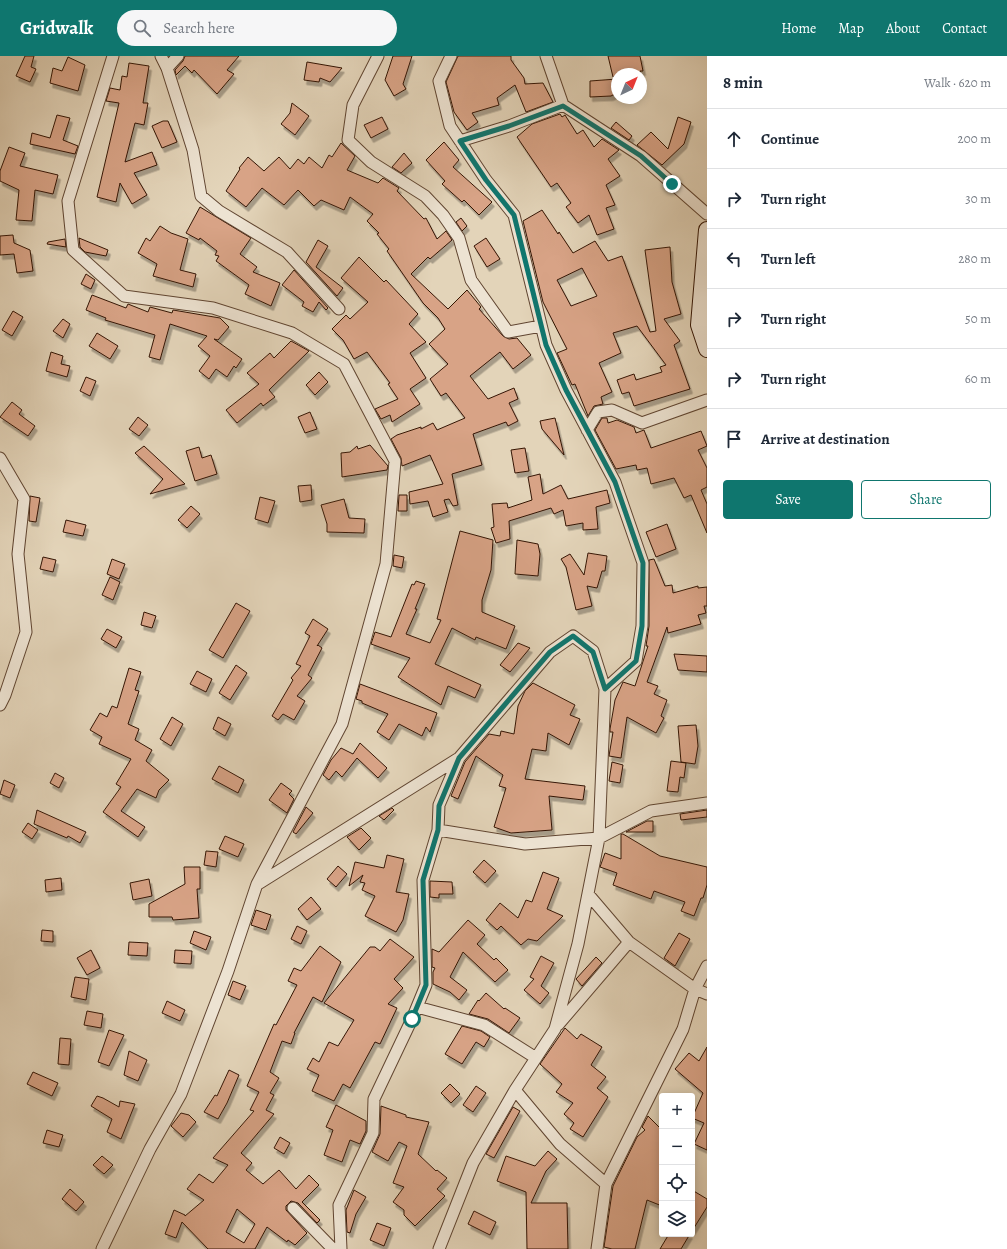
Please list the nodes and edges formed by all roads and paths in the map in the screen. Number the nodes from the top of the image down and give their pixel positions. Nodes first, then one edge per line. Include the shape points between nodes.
1 (113, 56) edge
2 (161, 56) edge
3 (178, 56) edge
4 (378, 56) edge
5 (450, 56) edge
6 (546, 56) edge
7 (167, 68) junction
8 (563, 106) junction
9 (460, 141) junction
10 (707, 214) edge
11 (707, 230) edge
12 (339, 309) dead end
13 (541, 326) junction
14 (707, 349) edge
15 (707, 400) edge
16 (587, 430) junction
17 (0, 458) edge
18 (605, 689) junction
19 (0, 705) edge
20 (459, 758) junction
21 (707, 803) edge
22 (438, 830) junction
23 (599, 838) junction
24 (257, 884) junction
25 (588, 894) junction
26 (629, 942) junction
27 (707, 966) edge
28 (694, 989) junction
29 (707, 994) edge
30 (417, 1007) junction
31 (555, 1029) junction
32 (536, 1058) junction
33 (515, 1090) junction
34 (606, 1184) junction
35 (293, 1208) dead end
36 (102, 1249) edge
37 (333, 1249) edge
38 (340, 1249) edge
39 (439, 1249) edge
40 (597, 1249) edge

1 - 24 street via 68,201 73,250 124,296 220,310 292,333 344,364 395,461 386,564 342,724
2 - 7 street
3 - 7 street
4 - 13 street via 353,105 348,140 370,162 425,196 443,215 459,238 471,280 508,332
5 - 9 street via 439,81 450,126
6 - 8 street
7 - 12 street via 193,150 200,196 219,211 287,252
8 - 9 street
8 - 10 street via 641,156
9 - 13 street via 514,215
11 - 14 street via 699,325
13 - 16 street via 546,345
15 - 16 street via 642,423 612,410 598,412
16 - 18 street via 615,482 643,563 642,626 636,661
17 - 19 street via 24,499 18,554 26,632
18 - 20 street via 593,652 573,636 550,652
18 - 23 street
20 - 22 street via 439,806
20 - 24 street
21 - 23 street via 651,811
22 - 23 street via 525,844
22 - 30 street via 423,880 426,985
23 - 25 street
24 - 36 street via 181,1094 150,1149
25 - 26 street
25 - 31 street via 578,944
26 - 28 street
26 - 31 street
27 - 28 street
28 - 29 street
28 - 34 street via 683,1029
30 - 32 street via 484,1024
30 - 38 street via 374,1099 373,1133 339,1205
31 - 32 street
32 - 33 street
33 - 34 street via 560,1144
33 - 39 street via 473,1163
34 - 40 street
35 - 37 street

